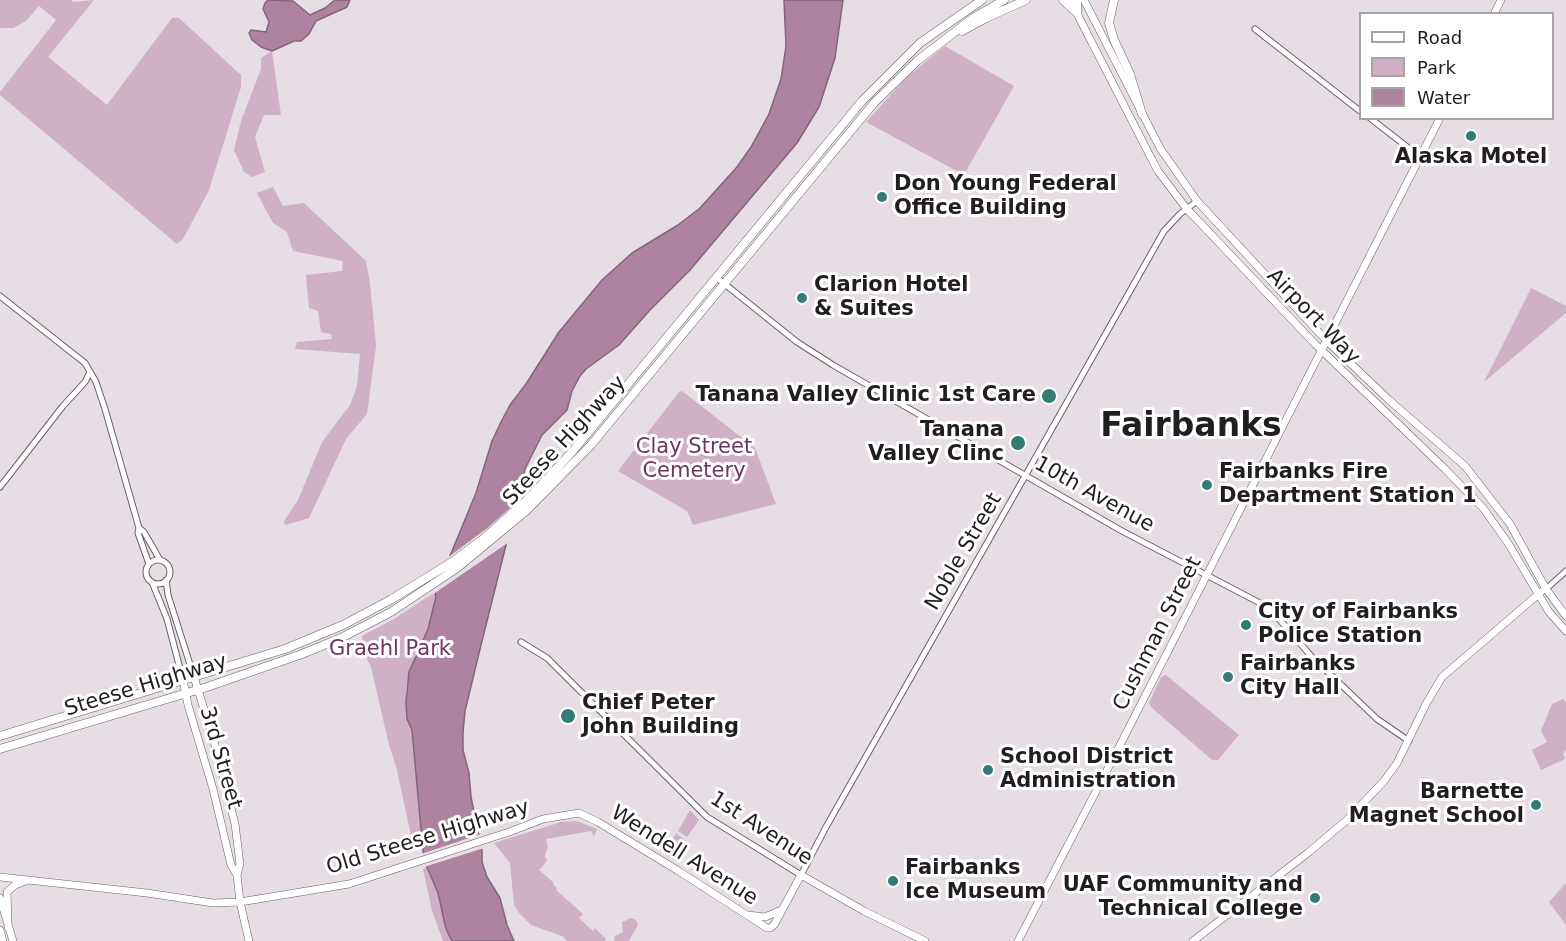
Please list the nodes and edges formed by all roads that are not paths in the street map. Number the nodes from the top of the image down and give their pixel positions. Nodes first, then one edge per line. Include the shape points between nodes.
1 (972, 0) edge
2 (982, 0) edge
3 (1004, 0) edge
4 (1026, 0) edge
5 (1063, 0) edge
6 (1070, 0) edge
7 (1077, 0) edge
8 (1084, 0) edge
9 (1114, 0) edge
10 (1077, 13) junction
11 (1255, 30) dead end
12 (920, 43) junction
13 (933, 48) junction
14 (1359, 110) edge
15 (1142, 114) junction
16 (1372, 120) edge
17 (1439, 120) edge
18 (1420, 158) junction
19 (1197, 201) junction
20 (1186, 208) junction
21 (716, 277) junction
22 (726, 285) junction
23 (0, 296) edge
24 (1326, 340) junction
25 (1322, 351) junction
26 (90, 372) junction
27 (1026, 476) junction
28 (0, 487) edge
29 (140, 528) junction
30 (160, 561) junction
31 (149, 564) junction
32 (1566, 571) edge
33 (1207, 575) junction
34 (166, 580) junction
35 (152, 582) junction
36 (1546, 589) junction
37 (1538, 595) junction
38 (1566, 616) edge
39 (1566, 631) edge
40 (521, 642) dead end
41 (194, 677) junction
42 (183, 680) junction
43 (197, 690) junction
44 (185, 693) junction
45 (0, 736) edge
46 (1409, 741) junction
47 (0, 749) edge
48 (579, 813) joint
49 (237, 875) junction
50 (801, 875) junction
51 (0, 877) edge
52 (28, 880) junction
53 (0, 898) edge
54 (240, 902) junction
55 (782, 909) junction
56 (748, 915) junction
57 (4, 928) edge
58 (770, 928) joint
59 (3, 941) edge
60 (13, 941) edge
61 (249, 941) edge
62 (925, 941) edge
63 (1018, 941) edge
64 (1193, 941) edge

1 - 12 highway
2 - 12 highway, Steese Highway
3 - 13 highway, Steese Highway
4 - 13 highway
5 - 10 highway
6 - 10 main road, Airport Way
7 - 10 highway
8 - 15 main road, Airport Way
9 - 15 highway via 1109,23
10 - 20 main road, Airport Way via 1158,171
11 - 14 street
12 - 21 highway, Steese Highway via 862,101
13 - 22 highway, Steese Highway via 853,127
15 - 19 main road, Airport Way
16 - 18 street
17 - 18 main road, Cushman Street
18 - 24 main road, Cushman Street
19 - 20 street, Noble Street
19 - 24 main road, Airport Way
20 - 25 main road, Airport Way
20 - 27 street, Noble Street via 1164,231
21 - 22 street, 10th Avenue
21 - 41 highway, Steese Highway via 572,452 527,500 483,538 418,584 343,625 285,650
22 - 27 street, 10th Avenue via 816,355
22 - 43 highway, Steese Highway via 591,445 526,511 466,562 391,612 341,638 267,668
23 - 26 street via 85,363
24 - 25 main road, Cushman Street
24 - 36 main road, Airport Way via 1465,466 1510,524
25 - 33 main road, Cushman Street
25 - 37 main road, Airport Way via 1483,508
26 - 28 street
26 - 29 street
27 - 33 street, 10th Avenue
27 - 50 street, Noble Street
29 - 30 street
29 - 31 street via 138,533
30 - 31 street
30 - 34 street via 169,569
31 - 35 street via 146,574
32 - 36 street
33 - 46 street, 10th Avenue via 1270,610 1377,719
33 - 63 main road, Cushman Street
34 - 35 street
34 - 41 street, 3rd Street
35 - 42 street, 3rd Street via 167,619
36 - 37 main road
36 - 38 main road, Airport Way
37 - 39 main road, Airport Way
37 - 46 main road via 1443,676
40 - 50 street, 1st Avenue via 547,657 707,817
41 - 42 highway, Steese Highway
41 - 43 main road, 3rd Street
42 - 44 main road, 3rd Street
42 - 45 highway, Steese Highway
43 - 44 highway, Steese Highway
43 - 49 main road, 3rd Street via 235,824 240,864
44 - 47 highway, Steese Highway
44 - 49 main road, 3rd Street via 231,865
46 - 64 main road via 1384,781 1347,819
48 - 54 main road, Old Steese Highway via 556,816 349,884
48 - 56 main road, Wendell Avenue
49 - 54 main road, 3rd Street
50 - 55 main road, Noble Street
50 - 62 main road, 1st Avenue
51 - 52 main road, Old Steese Highway
52 - 54 main road, Old Steese Highway via 213,903
52 - 57 main road via 7,892
53 - 57 main road
54 - 61 main road, 3rd Street
55 - 56 main road via 769,916
55 - 58 main road, Noble Street
56 - 58 main road, Wendell Avenue
57 - 59 main road
57 - 60 main road

